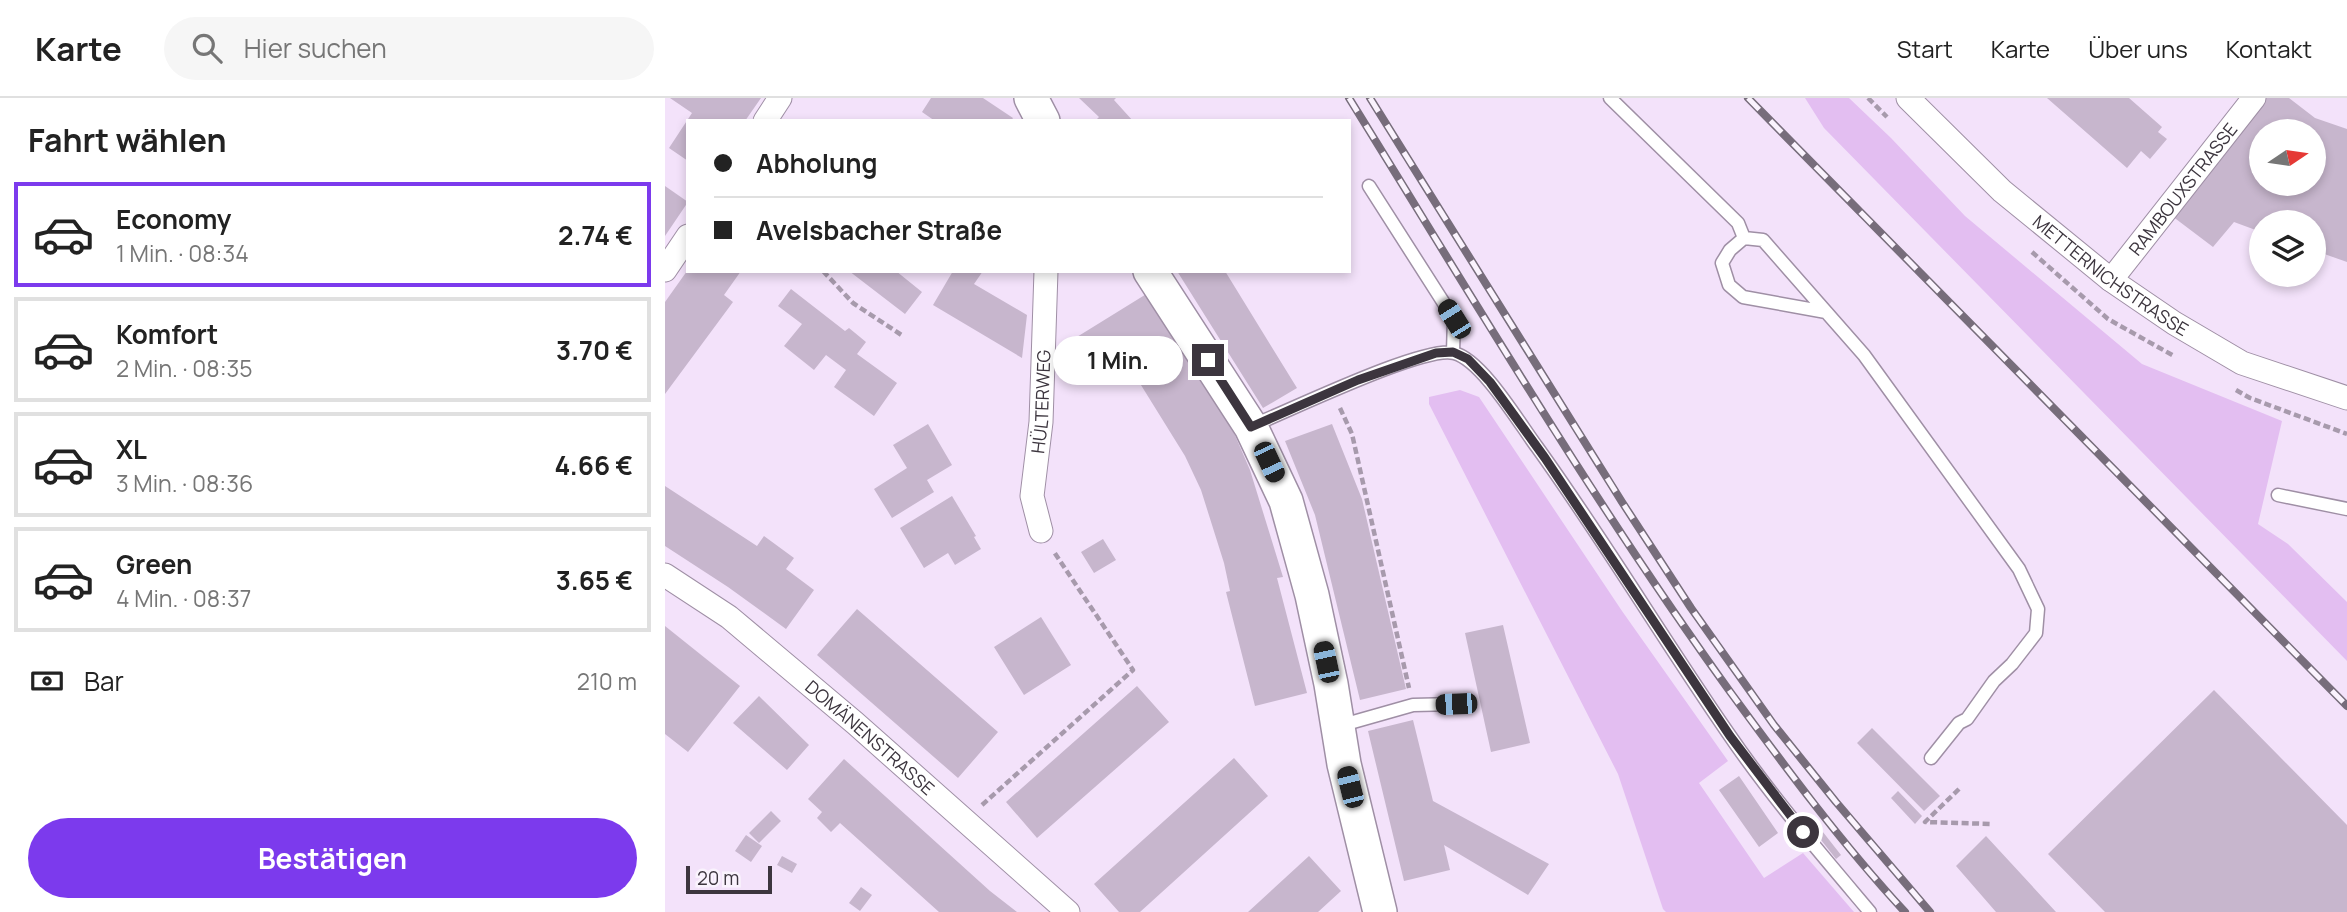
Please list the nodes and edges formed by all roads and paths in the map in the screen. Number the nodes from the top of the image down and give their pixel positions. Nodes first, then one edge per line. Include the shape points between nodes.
1 (780, 98) edge
2 (1031, 98) edge
3 (1610, 98) edge
4 (1908, 98) edge
5 (2254, 98) edge
6 (766, 119) edge
7 (1042, 119) edge
8 (1369, 186) dead end
9 (1744, 238) junction
10 (686, 239) edge
11 (665, 270) edge
12 (825, 273) edge
13 (1046, 273) edge
14 (1151, 273) edge
15 (2111, 280) junction
16 (1826, 312) junction
17 (903, 336) dead end
18 (1453, 352) junction
19 (1333, 391) junction
20 (2347, 398) edge
21 (1251, 427) junction
22 (2278, 495) dead end
23 (2347, 509) edge
24 (1041, 531) joint
25 (665, 575) edge
26 (1456, 704) dead end
27 (1413, 705) junction
28 (1338, 726) junction
29 (1931, 758) dead end
30 (1959, 789) dead end
31 (967, 821) junction
32 (1992, 824) dead end
33 (1068, 912) edge
34 (1380, 912) edge
35 (1870, 912) edge

1 - 6 street
2 - 7 main road
3 - 9 lane via 1738,223
4 - 15 street, METTERNICHSTRASSE via 2003,191
5 - 15 street, RAMBOUXSTRASSE
8 - 18 lane via 1454,319
9 - 16 lane via 1763,240
9 - 16 lane via 1722,263 1729,285 1743,297
10 - 11 street
12 - 17 path via 853,303
13 - 24 street, HÜLTERWEG via 1041,422 1032,496
14 - 21 main road
15 - 20 street, METTERNICHSTRASSE via 2242,363
16 - 29 lane via 1864,355 2019,569 2038,609 2036,633
18 - 19 lane via 1436,353
18 - 35 lane via 1468,359 1490,382 1730,736
19 - 21 lane
19 - 27 path via 1352,434
21 - 28 main road via 1296,532
22 - 23 lane
24 - 31 path via 1133,670
25 - 31 street, DOMÄNENSTRASSE via 729,617
26 - 27 lane
27 - 28 lane
28 - 34 main road
30 - 32 path via 1924,822
31 - 33 street, DOMÄNENSTRASSE

